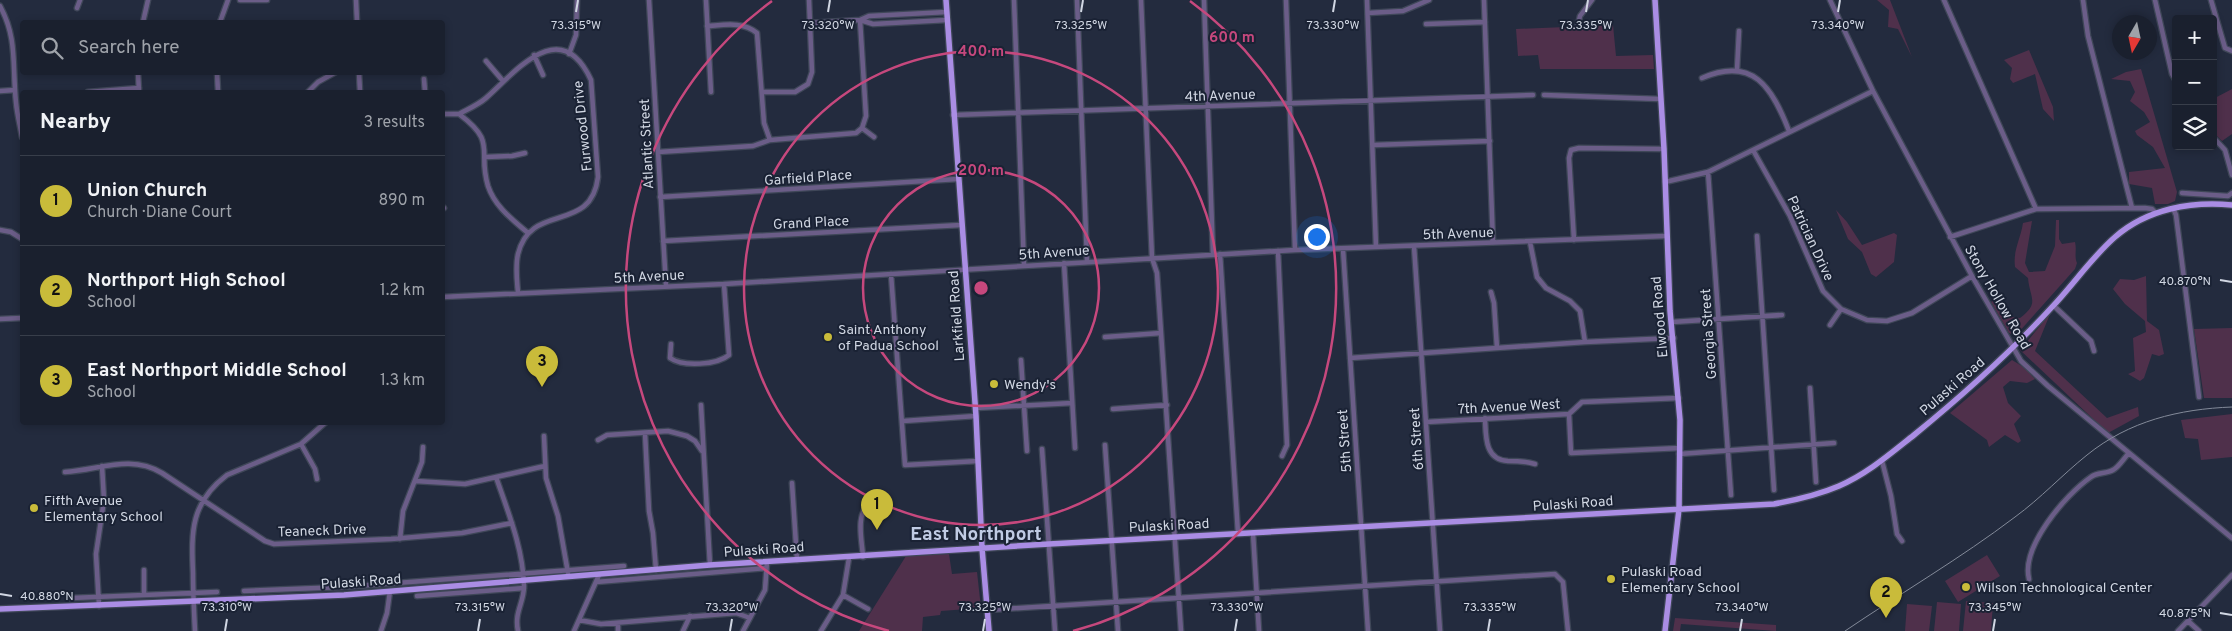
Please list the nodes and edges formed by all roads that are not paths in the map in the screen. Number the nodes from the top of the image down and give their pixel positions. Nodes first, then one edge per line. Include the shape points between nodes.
1 (80, 0) edge
2 (148, 0) edge
3 (228, 0) edge
4 (240, 0) edge
5 (268, 0) edge
6 (356, 0) edge
7 (576, 0) edge
8 (649, 0) edge
9 (706, 0) edge
10 (809, 0) edge
11 (946, 0) edge
12 (1014, 0) edge
13 (1077, 0) edge
14 (1141, 0) edge
15 (1204, 0) edge
16 (1286, 0) edge
17 (1367, 0) edge
18 (1429, 0) edge
19 (1484, 0) edge
20 (1592, 0) edge
21 (1655, 0) edge
22 (1830, 0) edge
23 (1944, 0) edge
24 (2083, 0) edge
25 (2155, 0) edge
26 (2212, 0) edge
27 (1, 8) edge
28 (77, 8) dead end
29 (947, 12) junction
30 (1368, 13) junction
31 (917, 14) junction
32 (143, 20) edge
33 (221, 20) edge
34 (357, 20) edge
35 (860, 20) junction
36 (947, 20) junction
37 (917, 21) junction
38 (1485, 22) junction
39 (810, 23) junction
40 (1426, 24) dead end
41 (1578, 25) dead end
42 (708, 26) junction
43 (1739, 31) dead end
44 (2232, 51) edge
45 (569, 54) junction
46 (534, 55) junction
47 (486, 61) dead end
48 (1737, 70) junction
49 (2172, 74) edge
50 (138, 75) edge
51 (217, 75) edge
52 (331, 75) edge
53 (359, 75) edge
54 (543, 75) dead end
55 (1702, 78) dead end
56 (424, 79) dead end
57 (504, 81) junction
58 (15, 90) junction
59 (139, 90) edge
60 (218, 90) edge
61 (310, 90) edge
62 (360, 90) edge
63 (425, 90) edge
64 (0, 91) edge
65 (1873, 91) junction
66 (711, 92) dead end
67 (762, 92) junction
68 (1544, 95) dead end
69 (1487, 96) junction
70 (1533, 96) dead end
71 (1661, 99) junction
72 (1371, 100) junction
73 (1290, 103) junction
74 (1208, 107) junction
75 (1145, 108) junction
76 (1082, 111) junction
77 (1018, 113) junction
78 (445, 114) edge
79 (459, 114) junction
80 (953, 115) junction
81 (20, 124) edge
82 (862, 128) junction
83 (1789, 131) junction
84 (874, 137) dead end
85 (770, 140) junction
86 (1490, 141) junction
87 (2217, 142) edge
88 (1373, 145) junction
89 (1664, 149) junction
90 (1753, 150) junction
91 (658, 152) junction
92 (525, 153) dead end
93 (486, 157) junction
94 (1708, 172) junction
95 (2232, 175) edge
96 (958, 179) junction
97 (1665, 182) junction
98 (2182, 193) dead end
99 (2232, 193) edge
100 (660, 197) junction
101 (2232, 205) edge
102 (2132, 208) junction
103 (2173, 208) junction
104 (2036, 209) junction
105 (2156, 213) junction
106 (962, 225) junction
107 (0, 230) edge
108 (528, 233) junction
109 (1666, 236) junction
110 (1756, 236) dead end
111 (1950, 236) junction
112 (20, 238) edge
113 (1574, 240) junction
114 (663, 241) junction
115 (1493, 242) junction
116 (1530, 242) junction
117 (1414, 246) junction
118 (1376, 247) junction
119 (1343, 249) junction
120 (1295, 250) junction
121 (1278, 251) junction
122 (1220, 254) junction
123 (1213, 255) junction
124 (1152, 258) junction
125 (1088, 261) junction
126 (1064, 263) junction
127 (1024, 266) junction
128 (965, 270) junction
129 (891, 274) junction
130 (1972, 276) junction
131 (724, 284) junction
132 (666, 286) junction
133 (1491, 292) dead end
134 (518, 293) junction
135 (445, 297) edge
136 (2054, 306) junction
137 (1841, 309) junction
138 (1782, 315) dead end
139 (1761, 317) junction
140 (20, 318) edge
141 (0, 319) edge
142 (1718, 320) junction
143 (1672, 322) junction
144 (1830, 325) dead end
145 (1161, 333) junction
146 (1105, 337) dead end
147 (1674, 338) junction
148 (1585, 342) junction
149 (671, 344) dead end
150 (1497, 348) junction
151 (2014, 348) junction
152 (2094, 351) dead end
153 (1422, 353) junction
154 (1350, 358) junction
155 (1022, 360) dead end
156 (1810, 388) dead end
157 (1679, 398) junction
158 (2198, 398) dead end
159 (1072, 403) junction
160 (701, 405) dead end
161 (1024, 405) junction
162 (1166, 405) junction
163 (975, 408) junction
164 (1113, 409) dead end
165 (1568, 414) junction
166 (976, 416) junction
167 (1485, 418) junction
168 (903, 421) junction
169 (1426, 422) junction
170 (323, 425) edge
171 (645, 433) junction
172 (544, 436) dead end
173 (598, 440) dead end
174 (1834, 443) dead end
175 (301, 444) junction
176 (1814, 444) junction
177 (1105, 445) dead end
178 (423, 447) dead end
179 (1074, 448) dead end
180 (1771, 448) junction
181 (1042, 449) dead end
182 (1728, 450) junction
183 (1680, 451) junction
184 (703, 452) junction
185 (1027, 452) dead end
186 (2129, 453) junction
187 (1282, 456) dead end
188 (978, 461) junction
189 (1882, 461) junction
190 (1535, 464) dead end
191 (102, 466) junction
192 (545, 466) junction
193 (65, 472) dead end
194 (496, 477) junction
195 (317, 479) dead end
196 (415, 481) junction
197 (1816, 482) dead end
198 (792, 483) dead end
199 (1774, 490) dead end
200 (1731, 495) dead end
201 (203, 500) junction
202 (870, 503) dead end
203 (1679, 509) junction
204 (512, 523) junction
205 (1433, 524) junction
206 (1361, 527) junction
207 (1238, 533) junction
208 (1253, 533) junction
209 (1175, 537) junction
210 (2232, 538) edge
211 (400, 539) junction
212 (1112, 540) junction
213 (1902, 541) dead end
214 (1049, 544) junction
215 (982, 548) junction
216 (863, 557) junction
217 (849, 558) junction
218 (797, 560) junction
219 (710, 565) junction
220 (766, 565) junction
221 (624, 566) dead end
222 (144, 570) dead end
223 (656, 570) junction
224 (522, 574) junction
225 (568, 574) junction
226 (599, 575) junction
227 (2232, 575) edge
228 (2029, 579) dead end
229 (1436, 581) junction
230 (596, 582) junction
231 (523, 584) junction
232 (1365, 586) junction
233 (343, 587) junction
234 (267, 590) junction
235 (244, 591) dead end
236 (390, 591) junction
237 (217, 592) dead end
238 (193, 593) junction
239 (1257, 593) junction
240 (144, 594) junction
241 (344, 595) junction
242 (843, 595) junction
243 (418, 596) dead end
244 (98, 597) junction
245 (71, 598) dead end
246 (267, 598) junction
247 (1179, 598) junction
248 (194, 602) junction
249 (1116, 602) junction
250 (99, 606) junction
251 (1053, 606) junction
252 (0, 609) edge
253 (868, 609) dead end
254 (988, 610) junction
255 (690, 616) junction
256 (750, 618) junction
257 (579, 620) junction
258 (2188, 621) junction
259 (618, 622) junction
260 (195, 631) edge
261 (381, 631) edge
262 (518, 631) edge
263 (574, 631) edge
264 (618, 631) edge
265 (684, 631) edge
266 (743, 631) edge
267 (821, 631) edge
268 (989, 631) edge
269 (1054, 631) edge
270 (1118, 631) edge
271 (1182, 631) edge
272 (1259, 631) edge
273 (1368, 631) edge
274 (1440, 631) edge
275 (1568, 631) edge
276 (1665, 631) edge
277 (2178, 631) edge
278 (2199, 631) edge

1 - 28 street
2 - 32 street
3 - 33 street
4 - 5 street
6 - 34 street
7 - 45 street via 576,35
8 - 91 street, Atlantic Street
9 - 42 street
10 - 39 street
11 - 29 main road, Larkfield Road
12 - 77 street
13 - 76 street
14 - 75 street
15 - 74 street
16 - 73 street
17 - 30 street
18 - 30 street via 1403,11
19 - 38 street
20 - 41 street via 1580,16
21 - 71 main road, Elwood Road
22 - 65 street, Stony Hollow Road
23 - 104 street
24 - 102 street via 2088,36
25 - 49 street
26 - 44 street via 2225,48
27 - 58 street via 13,39
29 - 31 street
29 - 36 main road, Larkfield Road
30 - 72 street
31 - 35 street via 870,16
31 - 37 street
35 - 37 street via 873,24
35 - 39 street
35 - 82 street via 866,116
36 - 37 street
36 - 80 main road, Larkfield Road
38 - 40 street
38 - 69 street
39 - 67 street via 812,72 808,84 795,92
42 - 66 street
42 - 67 street via 746,26 757,33
43 - 48 street
45 - 46 street via 552,51
45 - 108 street, Furwood Drive via 586,70 591,80 598,177 596,191 581,210 543,222
46 - 54 street
46 - 57 street
47 - 57 street
48 - 55 street
48 - 83 street via 1756,77 1770,90
50 - 59 street
51 - 60 street
52 - 61 street
53 - 62 street
56 - 63 street
57 - 79 street via 484,99
58 - 64 street
58 - 81 street
65 - 83 street
65 - 111 street, Stony Hollow Road
67 - 85 street via 764,123
68 - 71 street
69 - 70 street, 4th Avenue
69 - 72 street, 4th Avenue
69 - 86 street
71 - 89 main road, Elwood Road
72 - 73 street, 4th Avenue
72 - 88 street
73 - 74 street, 4th Avenue
73 - 120 street
74 - 75 street, 4th Avenue
74 - 123 street
75 - 76 street, 4th Avenue
75 - 124 street
76 - 77 street, 4th Avenue
76 - 125 street
77 - 80 street, 4th Avenue
77 - 127 street
78 - 79 street
79 - 93 street via 478,131
80 - 96 main road, Larkfield Road
82 - 84 street
82 - 85 street via 850,135
83 - 90 street
85 - 91 street via 753,146
86 - 88 street
86 - 115 street
87 - 95 street via 2225,150
88 - 118 street
89 - 97 main road, Elwood Road
89 - 113 street via 1570,150
90 - 94 street
90 - 137 street, Patrician Drive via 1790,216 1824,291
91 - 100 street, Atlantic Street
92 - 93 street
93 - 108 street via 486,178 492,195 506,214
94 - 97 street
94 - 142 street, Georgia Street
96 - 100 street, Garfield Place
96 - 106 main road, Larkfield Road
97 - 109 main road, Elwood Road
98 - 99 street via 2228,196
100 - 114 street, Atlantic Street
101 - 103 main road, Pulaski Road via 2202,203
102 - 104 street
102 - 105 street via 2152,209
103 - 105 main road, Pulaski Road
103 - 158 street
104 - 111 street
105 - 136 main road, Pulaski Road via 2115,236
106 - 114 street, Grand Place
106 - 128 main road, Larkfield Road
107 - 112 street
108 - 134 street via 517,262
109 - 113 street, 5th Avenue
109 - 143 main road, Elwood Road
110 - 139 street
111 - 130 street, Stony Hollow Road
113 - 116 street, 5th Avenue
114 - 132 street, Atlantic Street
115 - 116 street, 5th Avenue
115 - 117 street, 5th Avenue
116 - 148 street via 1537,277 1546,288 1570,301 1580,311
117 - 118 street, 5th Avenue
117 - 153 street, 6th Street
118 - 119 street, 5th Avenue
119 - 120 street, 5th Avenue
119 - 154 street, 5th Street
120 - 121 street, 5th Avenue
121 - 122 street, 5th Avenue
121 - 187 street via 1287,445
122 - 123 street, 5th Avenue
122 - 207 street
123 - 124 street, 5th Avenue
124 - 125 street, 5th Avenue
124 - 145 street via 1157,273
125 - 126 street, 5th Avenue
126 - 127 street, 5th Avenue
126 - 159 street
127 - 128 street, 5th Avenue
128 - 129 street, 5th Avenue
128 - 163 main road, Larkfield Road
129 - 131 street, 5th Avenue
129 - 168 street
130 - 137 street, Patrician Drive via 1912,313 1887,322 1866,320
130 - 151 street, Stony Hollow Road
131 - 132 street, 5th Avenue
131 - 149 street via 732,356 716,361 678,363 670,358
132 - 134 street, 5th Avenue
133 - 150 street
134 - 135 street, 5th Avenue
136 - 151 main road, Pulaski Road
136 - 152 street via 2091,341
137 - 144 street
138 - 139 street
139 - 142 street
139 - 180 street
140 - 141 street
142 - 143 street
142 - 182 street, Georgia Street
143 - 147 main road, Elwood Road
145 - 146 street
145 - 162 street
147 - 148 street
147 - 157 main road, Elwood Road
148 - 150 street
150 - 153 street
151 - 186 street, Stony Hollow Road via 2022,361 2048,386
151 - 189 main road, Pulaski Road
153 - 154 street
153 - 169 street, 6th Street
154 - 206 street, 5th Street
155 - 161 street
156 - 176 street
157 - 165 street, 7th Avenue West via 1582,402
157 - 183 main road, Elwood Road
159 - 161 street
159 - 179 street
160 - 184 street
161 - 163 street
161 - 185 street
162 - 164 street
162 - 209 street
163 - 166 main road, Larkfield Road
165 - 167 street, 7th Avenue West
165 - 183 street via 1571,453
166 - 168 street
166 - 188 main road, Larkfield Road
167 - 169 street, 7th Avenue West
167 - 190 street via 1490,453 1501,460 1523,460
168 - 188 street via 905,465
169 - 205 street, 6th Street
170 - 175 street
171 - 173 street via 607,435
171 - 184 street via 680,433 695,441
171 - 223 street
172 - 192 street
174 - 176 street
175 - 195 street
175 - 201 street via 227,475
176 - 180 street
176 - 197 street
177 - 212 street
178 - 196 street
180 - 182 street
180 - 199 street
181 - 214 street
182 - 183 street
182 - 200 street, Georgia Street
183 - 203 main road, Elwood Road
184 - 219 street
186 - 210 street, Stony Hollow Road
186 - 228 street via 2114,470 2092,475 2052,516 2036,540 2027,571
188 - 215 main road, Larkfield Road
189 - 203 main road, Pulaski Road via 1840,486 1796,500 1753,506
189 - 213 street via 1892,496 1897,534
191 - 193 street, Teaneck Drive
191 - 201 street, Teaneck Drive via 145,464
191 - 244 street via 104,500 96,554
192 - 194 street
192 - 225 street
194 - 196 street via 465,484
194 - 204 street
196 - 211 street via 403,511
198 - 218 street
201 - 211 street, Teaneck Drive via 264,541 274,544
201 - 238 street via 192,534
202 - 216 street via 863,508 861,516
203 - 205 main road, Pulaski Road
203 - 276 main road, Elwood Road
204 - 211 street, Teaneck Drive via 462,533
204 - 224 street
205 - 206 main road, Pulaski Road
205 - 229 street, 6th Street
206 - 208 main road, Pulaski Road
206 - 232 street, 5th Street
207 - 208 main road, Pulaski Road
207 - 209 main road, Pulaski Road
208 - 239 street
209 - 212 main road, Pulaski Road
209 - 247 street
212 - 214 main road, Pulaski Road
212 - 249 street
214 - 215 main road, Pulaski Road
214 - 251 street
215 - 216 main road, Pulaski Road
215 - 254 main road, Larkfield Road
216 - 217 main road, Pulaski Road
217 - 218 main road, Pulaski Road
217 - 242 street
218 - 220 main road, Pulaski Road
219 - 220 main road, Pulaski Road
219 - 223 main road, Pulaski Road
220 - 230 street
220 - 256 street via 765,590
221 - 225 street
222 - 240 street
223 - 226 main road, Pulaski Road
224 - 225 street
224 - 231 street
224 - 233 street
225 - 226 main road, Pulaski Road
225 - 231 main road, Pulaski Road
226 - 230 street
227 - 258 street
229 - 232 street
229 - 274 street, 6th Street
229 - 275 street via 1555,574 1563,582
230 - 257 street
231 - 236 main road, Pulaski Road
231 - 243 street
231 - 262 street via 516,620
232 - 239 street
232 - 273 street, 5th Street
233 - 234 street
233 - 241 street
234 - 235 street
234 - 246 street
236 - 241 main road, Pulaski Road
236 - 261 street
237 - 238 street
238 - 240 street
238 - 248 street
239 - 247 street
239 - 272 street
240 - 244 street
241 - 246 main road, Pulaski Road
242 - 253 street
242 - 267 street
244 - 245 street
244 - 250 street
246 - 248 main road, Pulaski Road
247 - 249 street
247 - 271 street
248 - 250 main road, Pulaski Road
248 - 260 street
249 - 251 street
249 - 270 street
250 - 252 main road, Pulaski Road
251 - 254 street
251 - 269 street
254 - 268 main road, Larkfield Road
255 - 256 street via 736,612
255 - 259 street
255 - 265 street
256 - 266 street
257 - 259 street via 601,624
257 - 263 street
258 - 277 street
258 - 278 street
259 - 264 street

